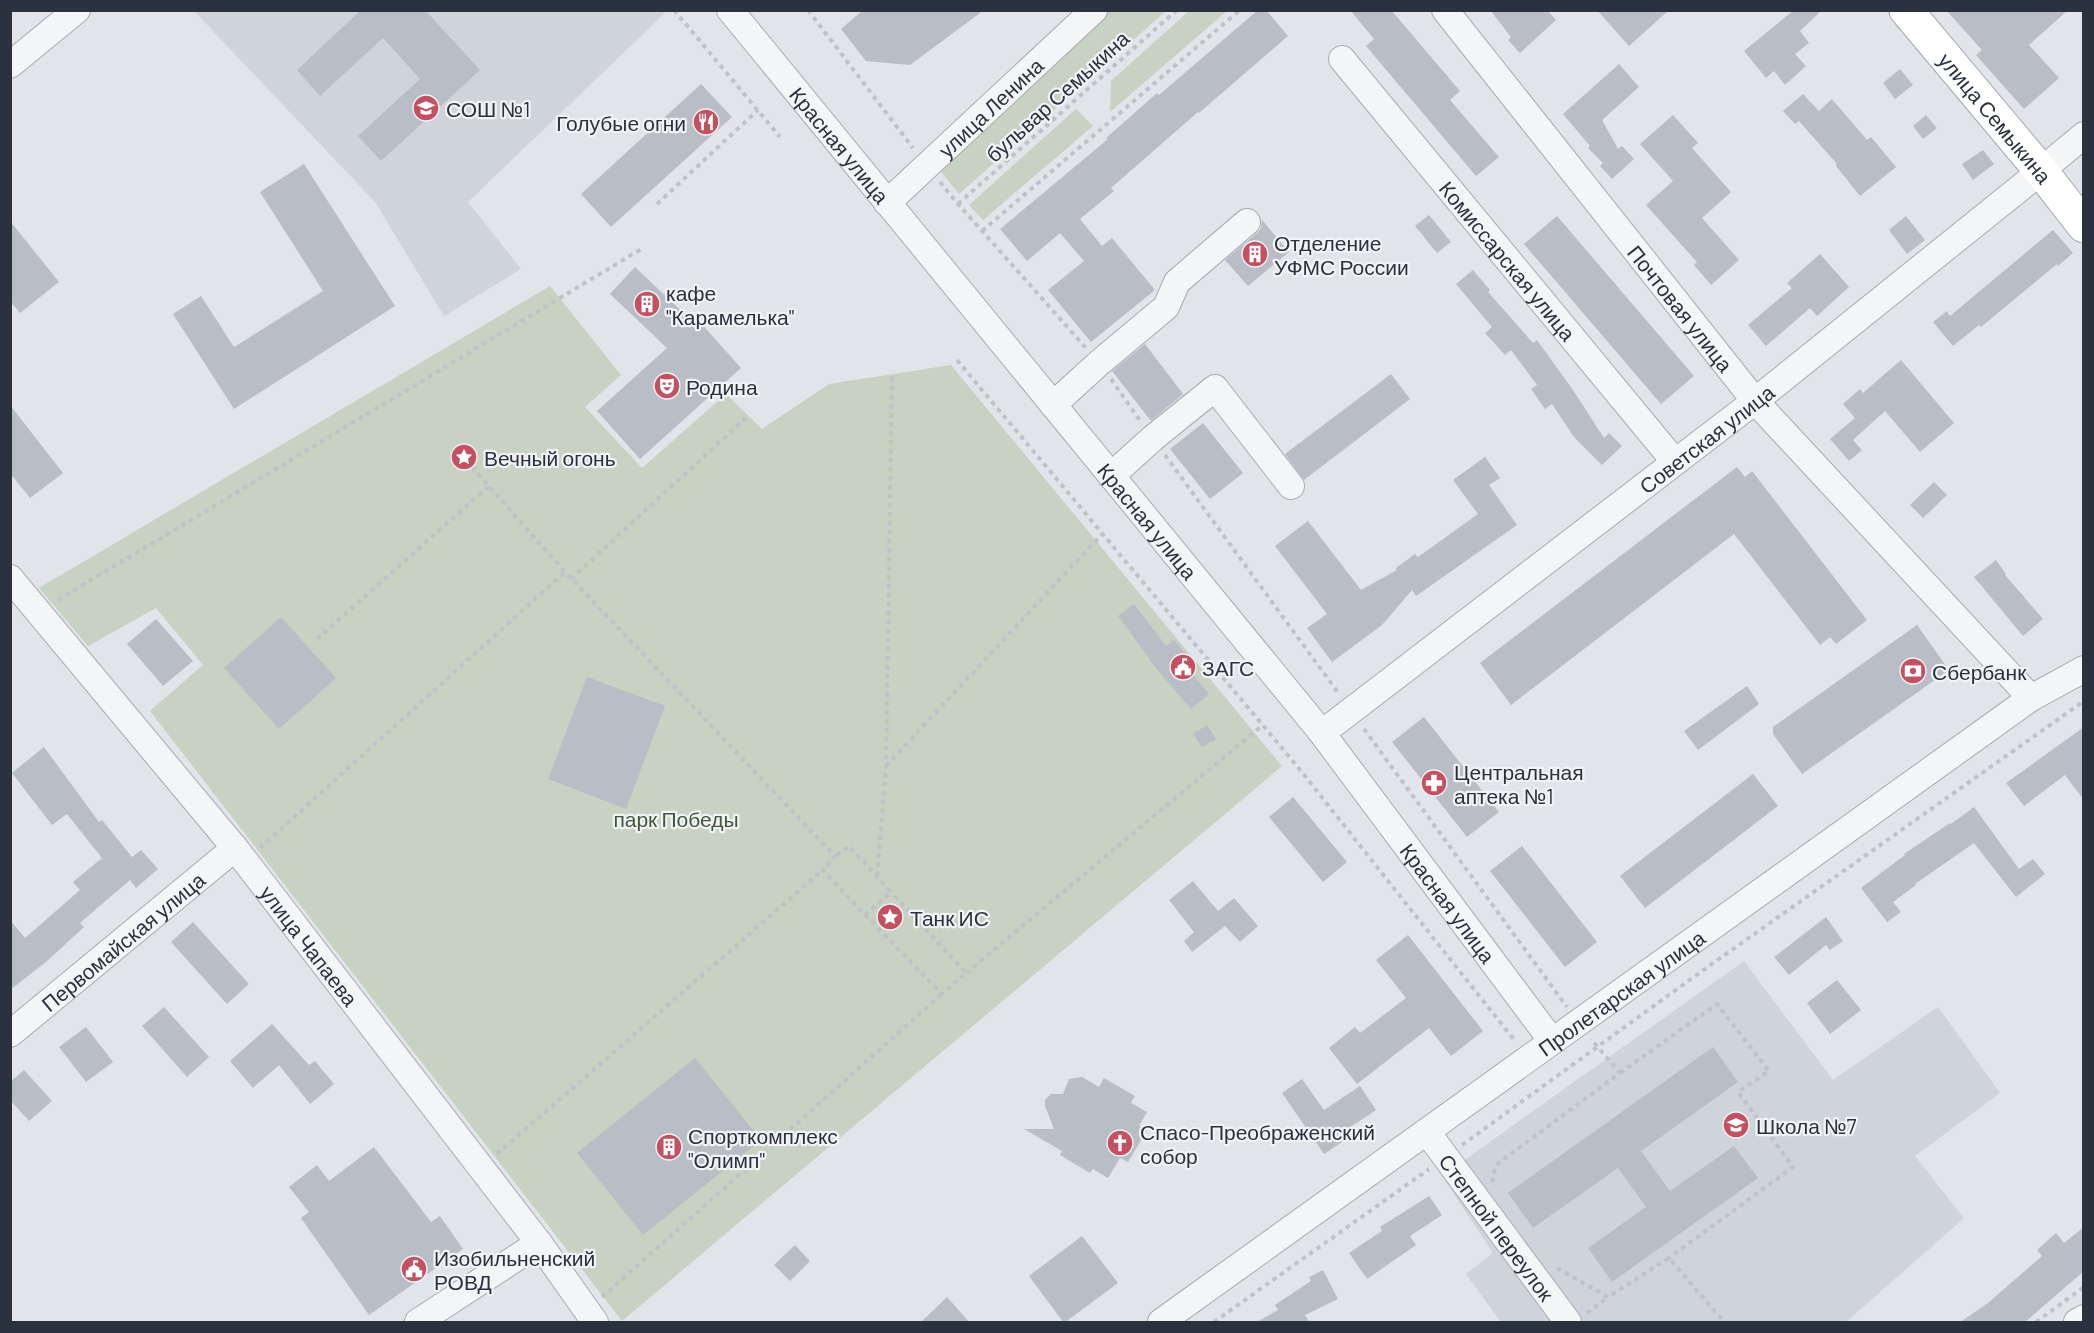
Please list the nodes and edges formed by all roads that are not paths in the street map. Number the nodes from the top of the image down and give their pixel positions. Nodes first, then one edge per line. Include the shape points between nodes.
1 (77, 10) edge
2 (730, 10) edge
3 (1094, 10) edge
4 (1445, 10) edge
5 (1906, 10) edge
6 (1342, 59) dead end
7 (10, 65) edge
8 (2084, 135) edge
9 (2041, 171) junction
10 (887, 203) junction
11 (1247, 222) dead end
12 (2084, 226) edge
13 (1755, 400) junction
14 (1053, 405) junction
15 (1675, 462) junction
16 (1112, 476) junction
17 (1291, 486) dead end
18 (10, 578) edge
19 (2084, 669) edge
20 (2031, 698) junction
21 (1322, 734) junction
22 (240, 855) junction
23 (10, 1034) edge
24 (1552, 1041) junction
25 (1427, 1132) junction
26 (539, 1244) junction
27 (591, 1317) edge
28 (2084, 1318) edge
29 (1575, 1319) edge
30 (418, 1323) edge
31 (1161, 1323) edge
32 (2077, 1323) edge

1 - 7 street
2 - 10 street, Красная улица
3 - 10 street, улица Ленина
4 - 13 street, Почтовая улица
5 - 9 main road, улица Семыкина
6 - 15 street, Комиссарская улица
8 - 9 street, Советская улица
9 - 12 main road, улица Семыкина
9 - 13 street, Советская улица
10 - 14 street, Красная улица
11 - 14 street via 1177,282 1166,307
13 - 15 street, Советская улица
13 - 20 street, Почтовая улица
14 - 16 street, Красная улица
15 - 21 street, Советская улица
16 - 17 street via 1215,388
16 - 21 street, Красная улица
18 - 22 street, улица Чапаева
19 - 20 street, Пролетарская улица
20 - 24 street, Пролетарская улица
21 - 24 street, Красная улица
22 - 23 street, Первомайская улица
22 - 26 street, улица Чапаева
24 - 25 street, Пролетарская улица
25 - 29 street, Степной переулок via 1484,1210
25 - 31 street, Пролетарская улица
26 - 27 street, улица Чапаева
26 - 30 street
28 - 32 street

